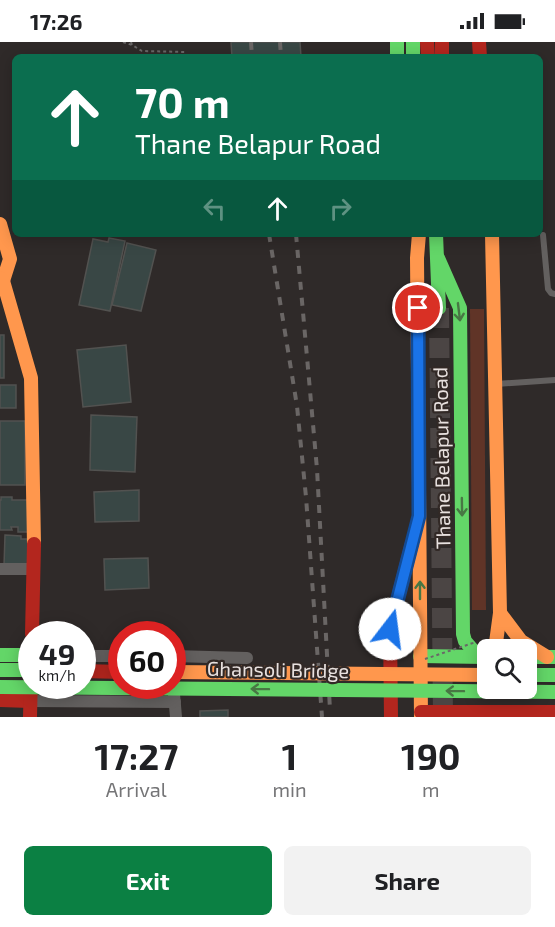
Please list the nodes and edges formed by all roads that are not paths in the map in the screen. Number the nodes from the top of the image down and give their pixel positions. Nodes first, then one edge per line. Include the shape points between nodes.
1 (0, 224) edge
2 (543, 235) dead end
3 (411, 237) edge
4 (418, 237) edge
5 (436, 237) edge
6 (442, 237) edge
7 (492, 237) edge
8 (417, 258) junction
9 (438, 258) junction
10 (5, 260) edge
11 (1, 280) edge
12 (555, 294) edge
13 (439, 308) tunnel mouth
14 (555, 380) edge
15 (496, 384) junction
16 (419, 516) junction
17 (0, 568) edge
18 (34, 569) junction
19 (500, 613) junction
20 (32, 621) edge
21 (496, 639) edge
22 (477, 652) edge
23 (0, 655) edge
24 (18, 655) edge
25 (186, 656) edge
26 (420, 656) junction
27 (477, 656) edge
28 (551, 657) edge
29 (247, 658) dead end
30 (0, 670) edge
31 (18, 670) edge
32 (186, 672) edge
33 (477, 675) edge
34 (537, 675) edge
35 (555, 675) edge
36 (0, 687) edge
37 (555, 692) edge
38 (175, 699) edge
39 (493, 699) edge
40 (0, 700) edge
41 (175, 702) junction
42 (30, 709) edge
43 (555, 712) edge
44 (421, 714) edge
45 (464, 714) edge
46 (492, 714) edge
47 (176, 717) edge
48 (391, 717) edge

1 - 10 main road
2 - 12 lane via 548,289
3 - 8 main road
4 - 8 main road
5 - 9 main road
6 - 9 main road
7 - 15 main road
8 - 16 main road, Thane Belapur Road
9 - 13 main road
9 -> 22 main road, Thane Belapur Road via 460,308 463,634
10 - 11 main road
11 - 18 main road via 31,378
14 - 15 lane
15 - 19 main road
26 -> 16 main road, Thane Belapur Road
16 - 48 main road via 390,629
17 - 18 street
18 - 20 main road
19 - 21 main road
19 - 28 main road via 521,641
23 - 24 main road
25 - 29 street
26 - 27 main road
26 - 44 main road, Thane Belapur Road
30 - 31 main road, bridge
32 - 33 main road, Ghansoli Bridge, bridge
34 - 35 main road
37 -> 36 main road, Ghansoli Bridge, bridge
38 - 41 street
39 - 46 main road
40 - 42 main road
41 - 42 street
41 - 47 street
43 - 46 main road
44 - 45 main road
45 - 46 main road

